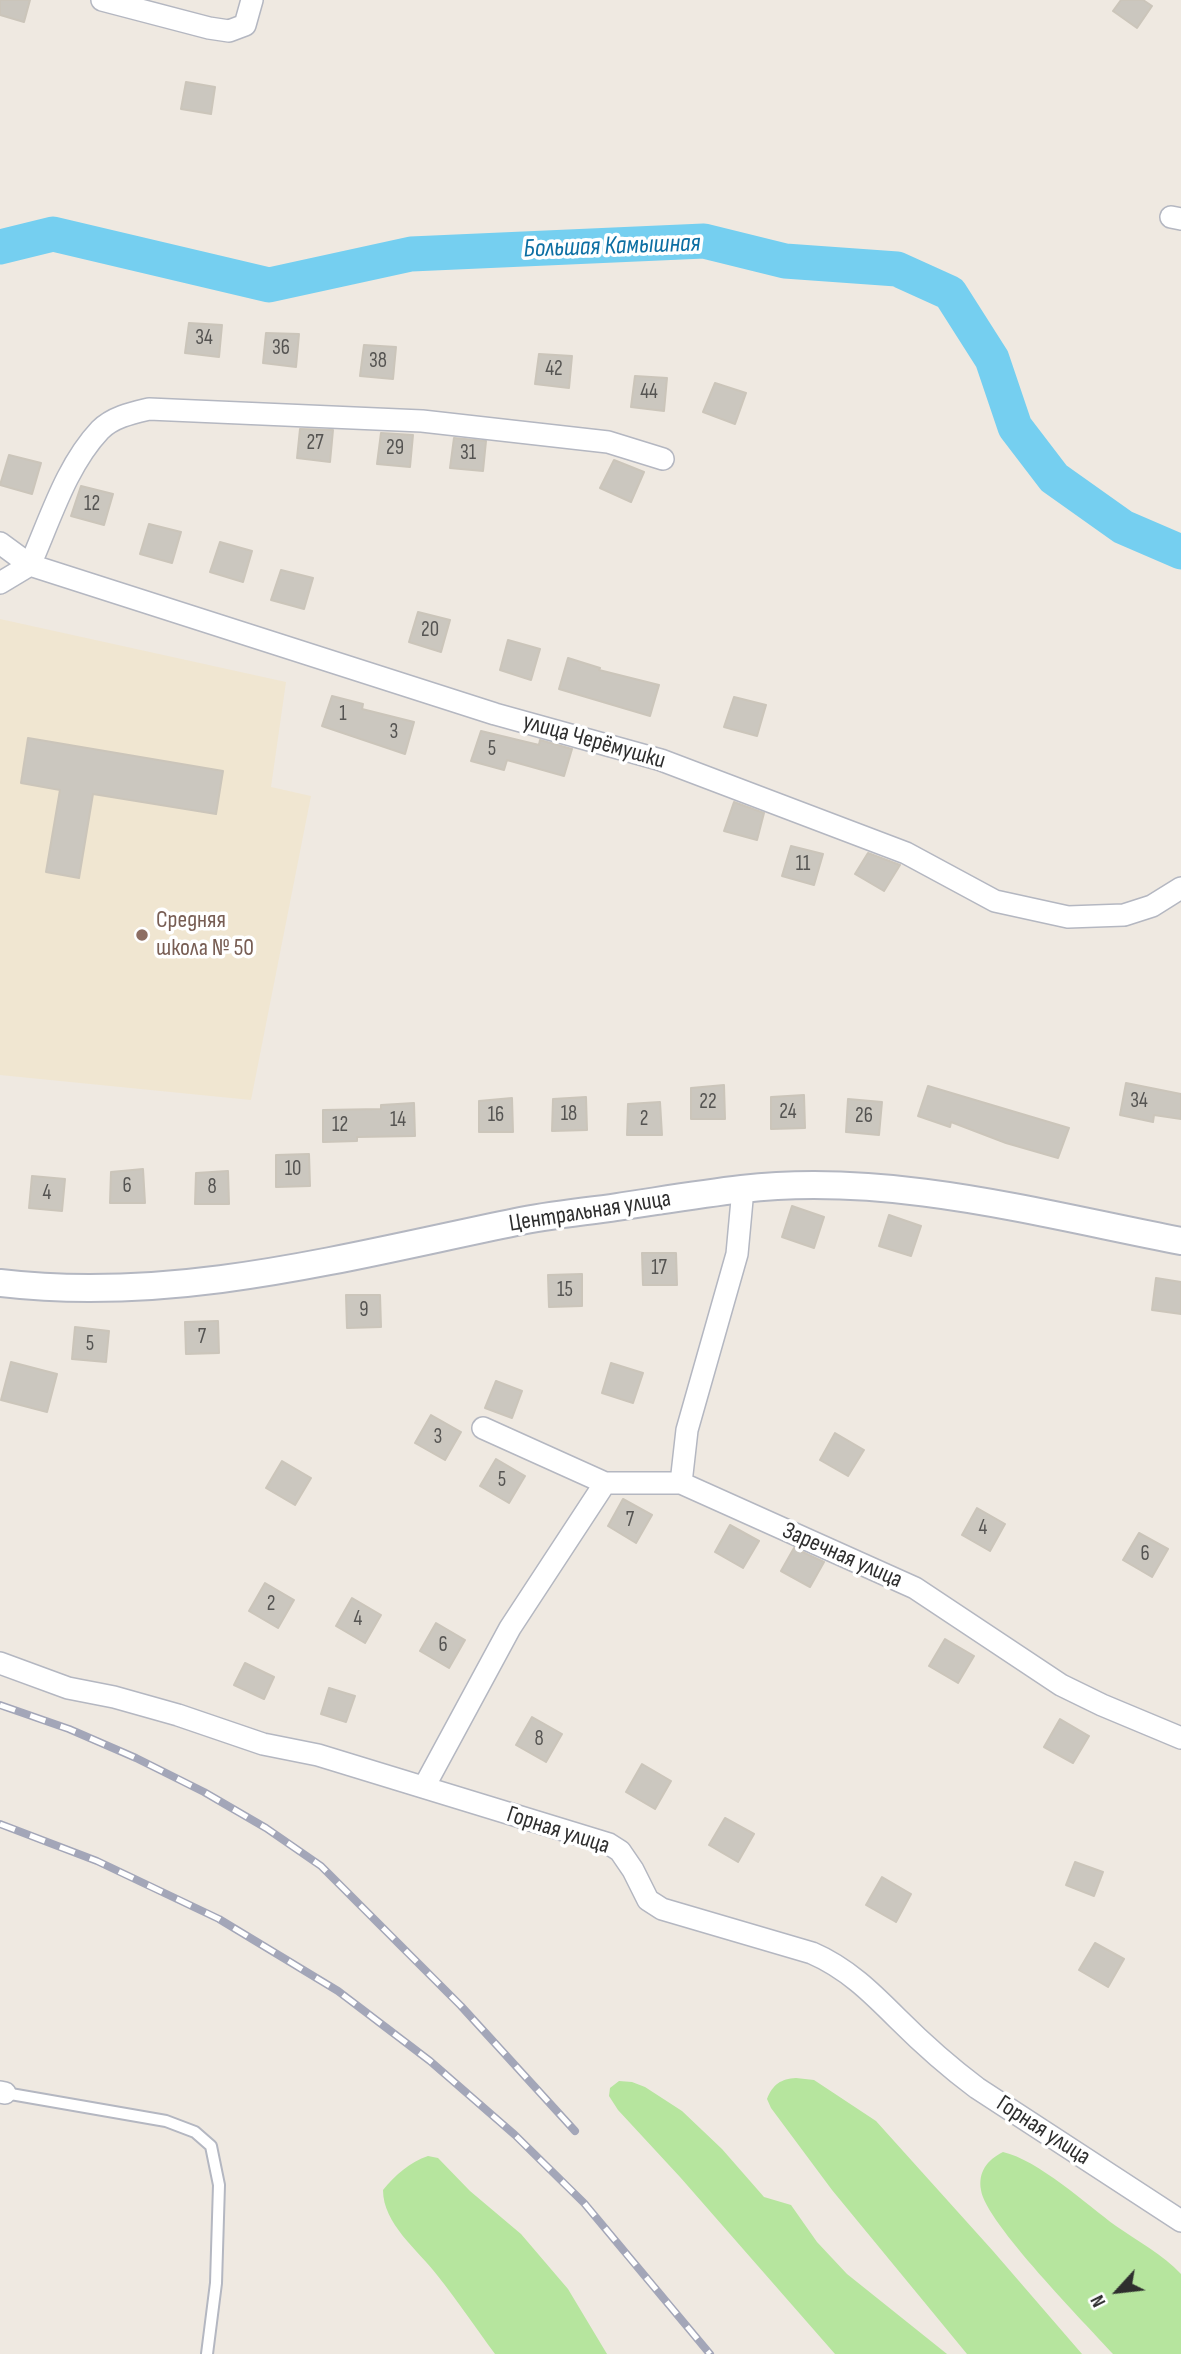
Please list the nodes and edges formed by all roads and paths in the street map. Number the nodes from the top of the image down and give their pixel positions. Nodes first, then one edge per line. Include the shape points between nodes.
1 (102, 0) edge
2 (251, 0) edge
3 (663, 459) dead end
4 (0, 543) edge
5 (30, 565) junction
6 (0, 583) edge
7 (1181, 888) edge
8 (743, 1189) junction
9 (1181, 1241) edge
10 (0, 1283) edge
11 (483, 1428) dead end
12 (605, 1483) junction
13 (681, 1483) junction
14 (0, 1663) edge
15 (1181, 1738) edge
16 (424, 1787) junction
17 (3, 2092) edge
18 (1181, 2221) edge
19 (207, 2354) edge

1 - 2 street via 209,29 229,30 245,25
3 - 5 street via 608,442 422,421 149,409 125,414 101,428 74,467
4 - 5 street, улица Черёмушки
5 - 6 street
5 - 7 street, улица Черёмушки via 495,714 661,760 906,853 995,901 1068,917 1124,915 1152,906
8 - 9 street, Центральная улица via 828,1184 908,1189
8 - 10 street, Центральная улица via 520,1221 230,1280 90,1289
8 - 13 street via 737,1254 687,1430
11 - 12 street, Заречная улица
12 - 13 street, Заречная улица
12 - 16 street via 510,1628
13 - 15 street, Заречная улица via 915,1588 1061,1685
14 - 16 street, Горная улица via 68,1688 114,1697 263,1744 318,1755
16 - 18 street, Горная улица via 609,1844 634,1870 648,1900 662,1909 832,1961 977,2088
17 - 19 lane via 166,2121 195,2132 211,2146 219,2185 216,2283

